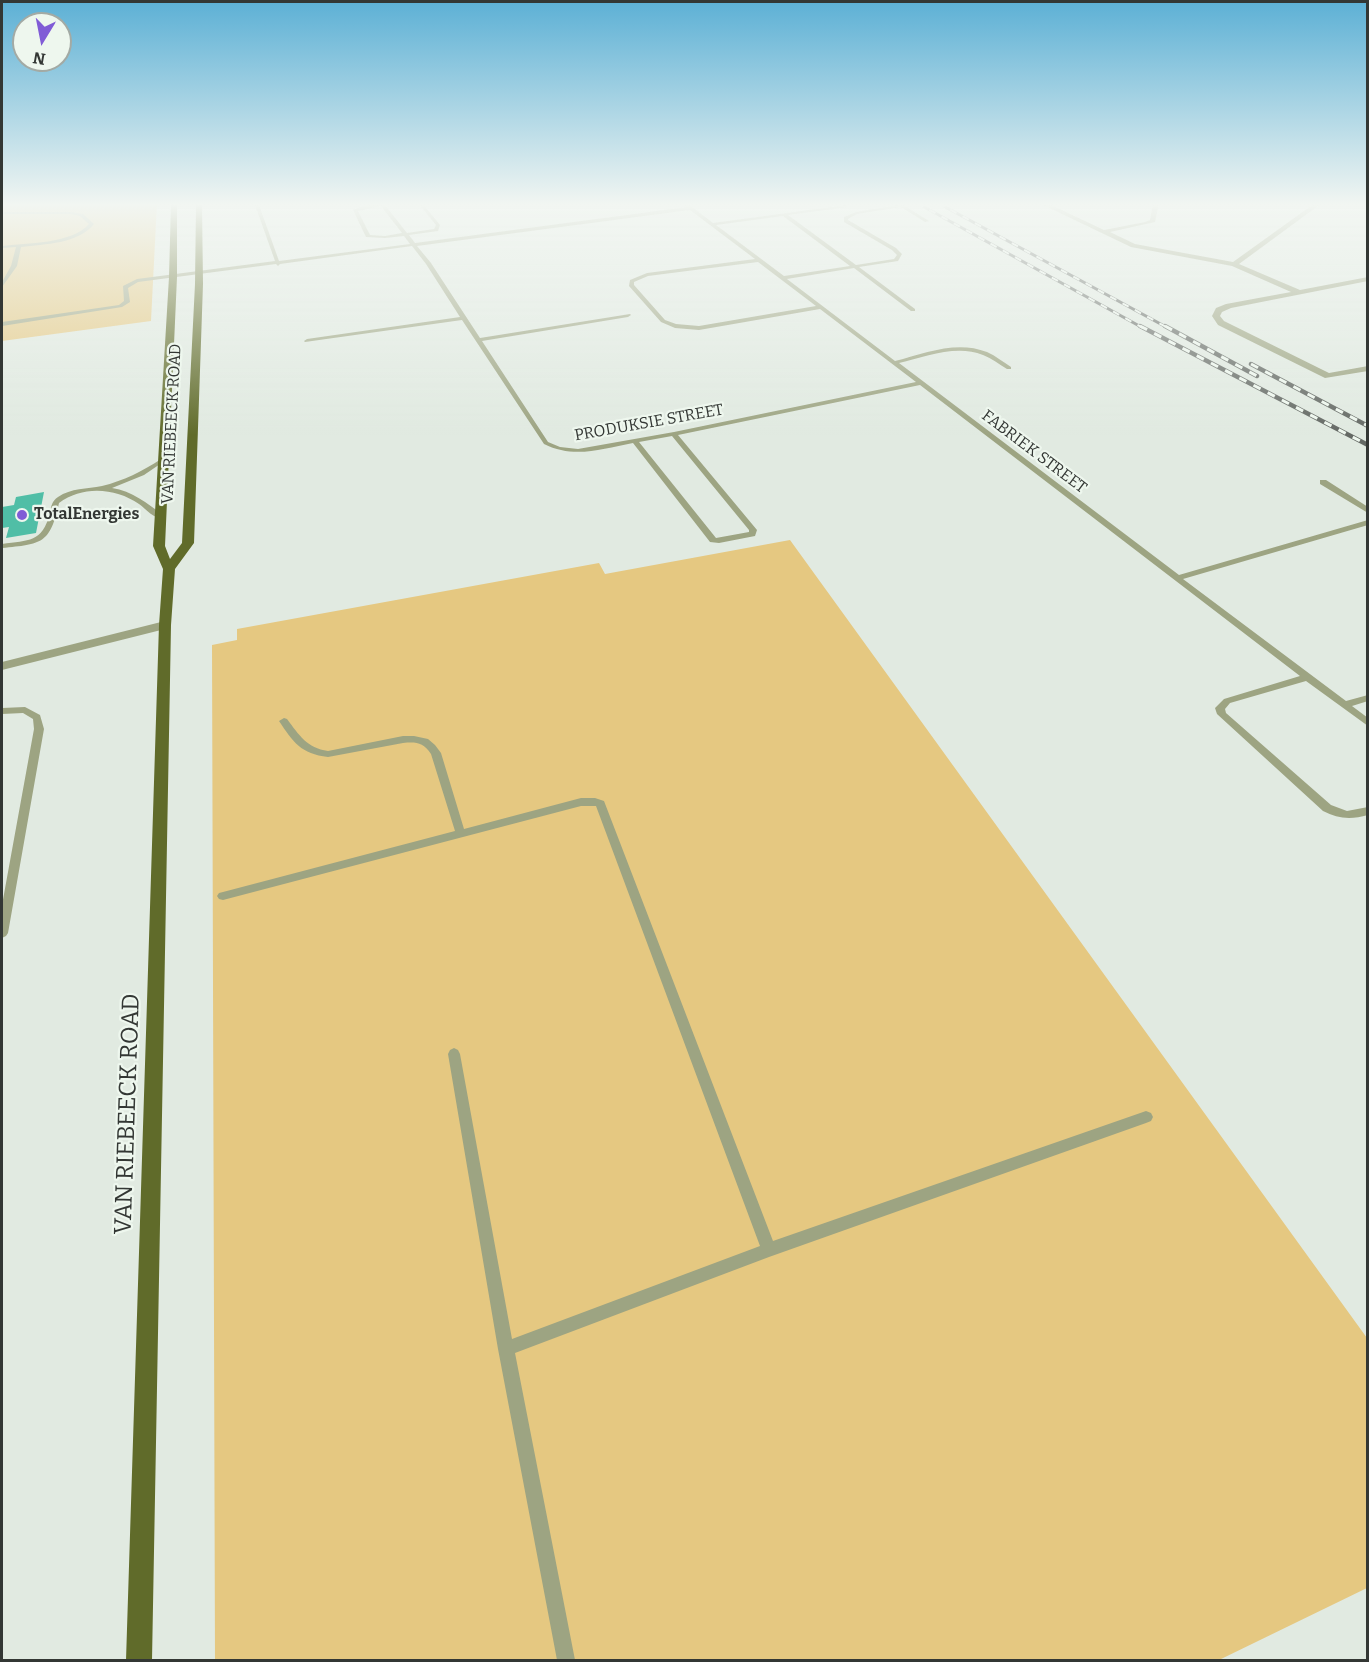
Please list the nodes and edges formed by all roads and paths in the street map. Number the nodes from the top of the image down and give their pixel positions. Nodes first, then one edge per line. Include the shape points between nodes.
1 (148, 281) edge
2 (173, 281) edge
3 (199, 281) edge
4 (439, 281) edge
5 (633, 281) edge
6 (786, 281) edge
7 (873, 281) edge
8 (1273, 281) edge
9 (1360, 281) edge
10 (1300, 292) junction
11 (822, 307) junction
12 (913, 310) dead end
13 (628, 315) dead end
14 (463, 318) junction
15 (2, 324) edge
16 (478, 340) junction
17 (307, 341) dead end
18 (894, 363) junction
19 (1009, 368) dead end
20 (1368, 368) edge
21 (921, 383) junction
22 (674, 434) junction
23 (635, 442) junction
24 (163, 460) junction
25 (1323, 482) dead end
26 (100, 488) junction
27 (1368, 511) edge
28 (160, 517) junction
29 (1368, 522) edge
30 (2, 546) edge
31 (169, 569) junction
32 (1177, 578) junction
33 (165, 626) junction
34 (2, 666) edge
35 (1308, 677) junction
36 (1368, 698) edge
37 (1344, 705) junction
38 (2, 711) edge
39 (284, 722) dead end
40 (1368, 723) edge
41 (1368, 811) edge
42 (460, 832) junction
43 (224, 896) dead end
44 (2, 933) edge
45 (454, 1054) dead end
46 (1146, 1117) dead end
47 (769, 1250) junction
48 (506, 1349) junction
49 (139, 1660) edge
50 (566, 1660) edge

1 - 15 lane via 125,287 127,302 111,309
2 - 24 main road, VAN RIEBEECK ROAD
3 - 31 main road, VAN RIEBEECK ROAD via 188,543
4 - 14 lane, PRODUKSIE STREET
5 - 11 lane via 632,285 663,321 685,328
6 - 11 lane, FABRIEK STREET
7 - 12 lane
8 - 10 street
9 - 10 street
10 - 20 street via 1223,308 1215,316 1221,323 1328,376
11 - 18 lane, FABRIEK STREET
13 - 16 lane
14 - 16 lane, PRODUKSIE STREET
14 - 17 lane
16 - 23 lane, PRODUKSIE STREET via 546,443 578,451
18 - 19 lane via 963,350 987,354
18 - 21 lane, FABRIEK STREET
21 - 22 lane, PRODUKSIE STREET
21 - 32 lane, FABRIEK STREET
22 - 23 lane, PRODUKSIE STREET
22 - 23 lane via 753,530 752,534 713,540
24 - 26 lane via 145,472
24 - 28 main road, VAN RIEBEECK ROAD
25 - 27 lane
26 - 28 lane via 127,492
26 - 30 lane via 78,491 56,502 45,536
28 - 31 main road, VAN RIEBEECK ROAD via 159,546
29 - 32 lane
31 - 33 main road, VAN RIEBEECK ROAD
32 - 35 lane, FABRIEK STREET
33 - 34 street
33 - 49 main road, VAN RIEBEECK ROAD
35 - 37 lane, FABRIEK STREET
35 - 41 lane via 1227,701 1220,708 1222,714 1327,808 1354,816
36 - 37 lane
37 - 40 lane, FABRIEK STREET
38 - 44 lane via 25,710 37,717 39,729
39 - 42 lane via 304,747 318,753 405,740 429,743 436,753
42 - 43 lane
42 - 47 lane via 581,801 600,804
45 - 48 lane
46 - 47 lane
47 - 48 lane
48 - 50 lane

